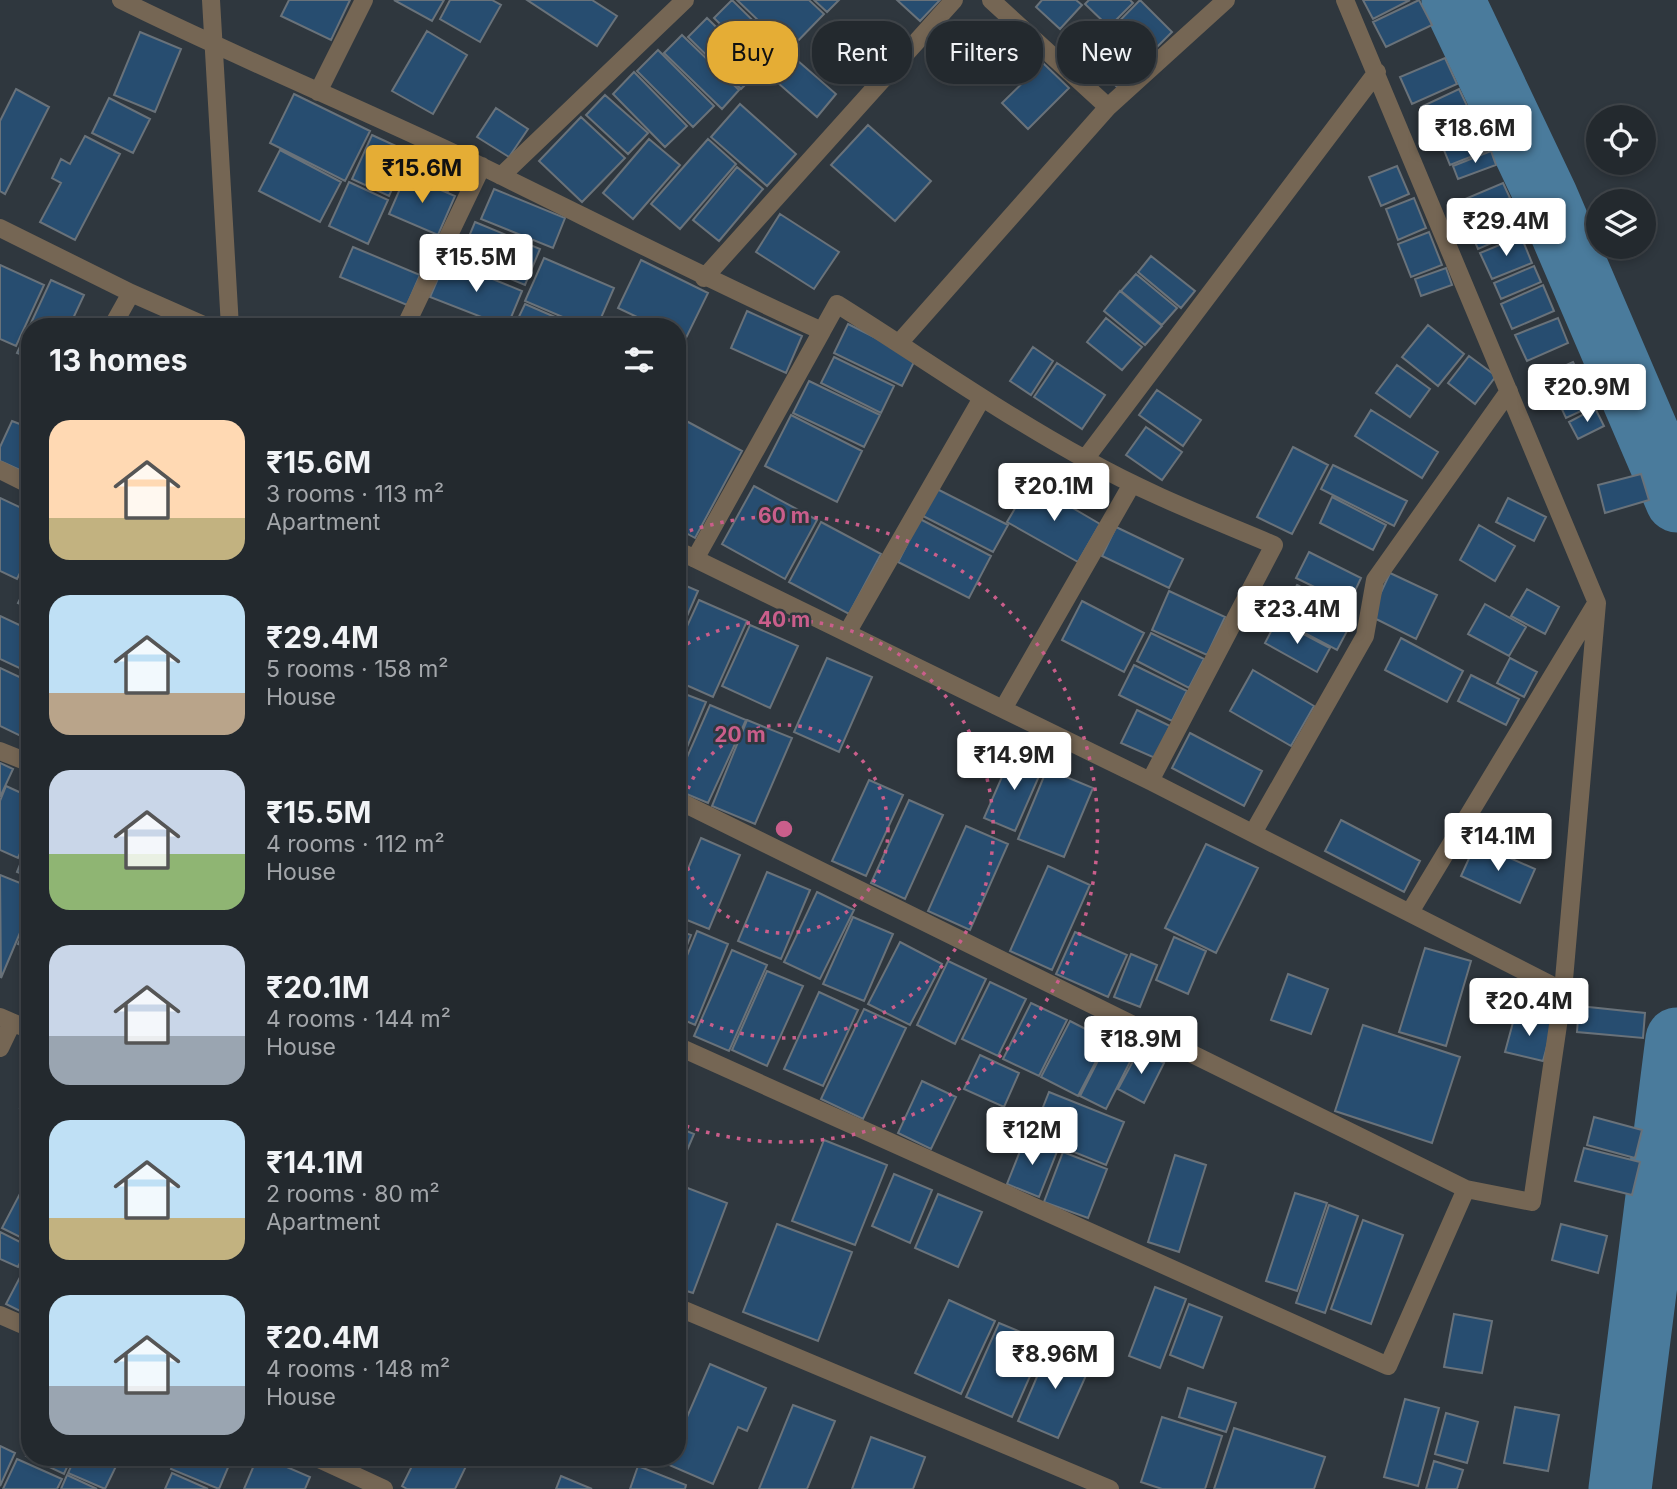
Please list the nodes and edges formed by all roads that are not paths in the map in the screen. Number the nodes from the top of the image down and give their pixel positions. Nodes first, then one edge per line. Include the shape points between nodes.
1 (121, 0) edge
2 (211, 0) edge
3 (364, 0) edge
4 (685, 0) edge
5 (954, 0) edge
6 (991, 0) edge
7 (1226, 0) edge
8 (1345, 0) edge
9 (214, 46) junction
10 (1377, 72) junction
11 (318, 92) junction
12 (1108, 107) junction
13 (482, 166) junction
14 (501, 176) junction
15 (0, 228) edge
16 (704, 278) junction
17 (131, 293) junction
18 (117, 318) edge
19 (188, 318) edge
20 (229, 318) edge
21 (409, 318) edge
22 (822, 331) junction
23 (899, 342) junction
24 (1509, 391) junction
25 (982, 398) junction
26 (1085, 459) junction
27 (0, 470) edge
28 (21, 479) edge
29 (1132, 484) junction
30 (686, 554) edge
31 (695, 559) junction
32 (1597, 603) junction
33 (847, 633) junction
34 (1003, 709) junction
35 (0, 751) edge
36 (21, 759) edge
37 (1150, 781) junction
38 (686, 804) edge
39 (1253, 833) junction
40 (1410, 912) junction
41 (1563, 990) junction
42 (6, 1020) edge
43 (0, 1048) edge
44 (686, 1050) edge
45 (1466, 1189) junction
46 (686, 1311) edge
47 (0, 1315) edge
48 (21, 1324) edge
49 (341, 1466) edge
50 (346, 1466) edge
51 (343, 1489) edge
52 (384, 1489) edge
53 (1110, 1489) edge

1 - 9 street
2 - 9 street
3 - 11 street
4 - 14 street
5 - 16 street
6 - 12 street
7 - 12 street
8 - 10 street
9 - 11 street
9 - 20 street
10 - 24 street
10 - 26 street
11 - 13 street
12 - 23 street
13 - 14 street
13 - 21 street
14 - 16 street
15 - 17 street
16 - 22 street
17 - 18 street
17 - 19 street
22 - 23 street via 837,304
22 - 31 street
23 - 25 street
24 - 32 street
24 - 39 street via 1375,580 1365,636
25 - 26 street
25 - 33 street
26 - 29 street
27 - 28 street
29 - 34 street
29 - 37 street via 1274,545
30 - 31 street
31 - 33 street
32 - 40 street
32 - 41 street
33 - 34 street
34 - 37 street
35 - 36 street
37 - 39 street
38 - 45 street
39 - 40 street
40 - 41 street
41 - 45 street via 1532,1202
42 - 43 street
44 - 45 street via 1388,1366
46 - 53 street
47 - 48 street
49 - 51 street
50 - 52 street

